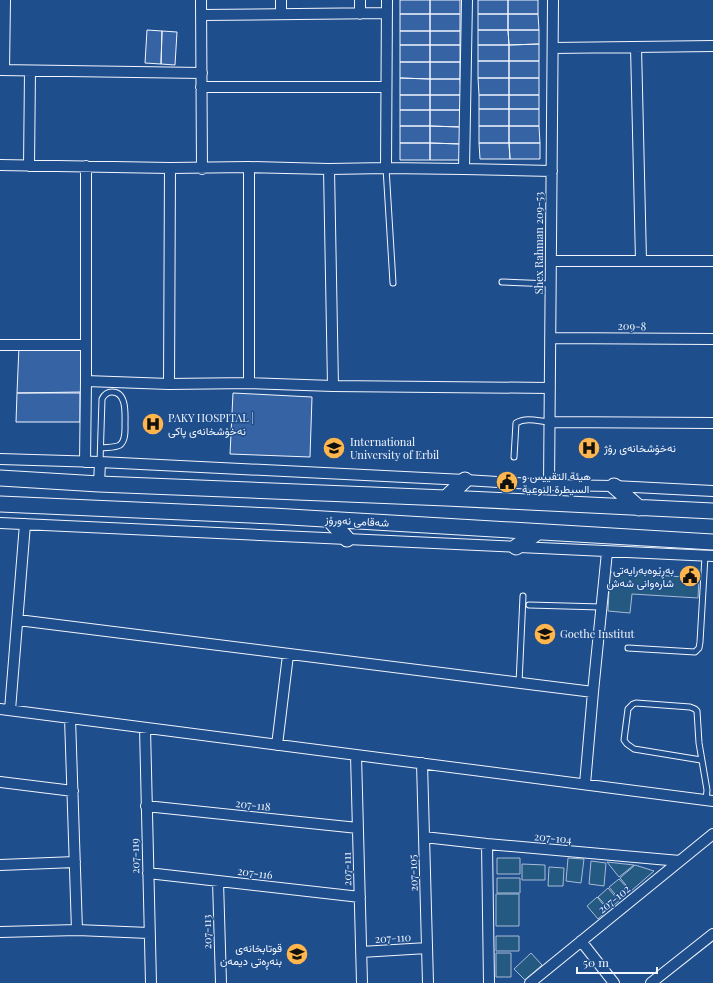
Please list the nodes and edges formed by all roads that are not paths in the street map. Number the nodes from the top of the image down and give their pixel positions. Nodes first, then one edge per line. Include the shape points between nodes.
1 (5, 0) edge
2 (201, 0) edge
3 (281, 0) edge
4 (360, 0) edge
5 (387, 0) edge
6 (467, 0) edge
7 (553, 0) edge
8 (387, 13) junction
9 (281, 14) junction
10 (360, 14) junction
11 (202, 15) junction
12 (713, 46) edge
13 (636, 47) junction
14 (553, 48) junction
15 (2, 70) edge
16 (30, 71) junction
17 (202, 74) junction
18 (201, 87) junction
19 (386, 87) junction
20 (0, 165) edge
21 (29, 166) junction
22 (86, 166) junction
23 (249, 167) junction
24 (170, 168) junction
25 (386, 168) junction
26 (464, 168) junction
27 (202, 169) junction
28 (329, 169) junction
29 (552, 171) junction
30 (640, 260) junction
31 (551, 261) junction
32 (713, 261) edge
33 (502, 282) dead end
34 (393, 283) dead end
35 (551, 284) junction
36 (550, 338) junction
37 (713, 339) edge
38 (0, 345) edge
39 (86, 345) junction
40 (86, 381) junction
41 (249, 383) junction
42 (169, 384) junction
43 (333, 386) junction
44 (550, 388) junction
45 (549, 422) junction
46 (713, 423) edge
47 (101, 448) junction
48 (514, 456) dead end
49 (0, 458) edge
50 (85, 462) junction
51 (100, 462) junction
52 (0, 478) edge
53 (465, 480) junction
54 (99, 484) junction
55 (549, 485) junction
56 (614, 486) junction
57 (253, 490) junction
58 (278, 491) junction
59 (713, 491) edge
60 (446, 498) junction
61 (0, 504) edge
62 (639, 508) junction
63 (713, 511) edge
64 (253, 515) junction
65 (273, 516) junction
66 (330, 520) junction
67 (0, 523) edge
68 (25, 524) junction
69 (538, 532) junction
70 (347, 539) junction
71 (713, 542) edge
72 (516, 547) junction
73 (607, 552) junction
74 (709, 556) edge
75 (523, 596) dead end
76 (529, 605) dead end
77 (601, 607) junction
78 (18, 620) junction
79 (628, 648) dead end
80 (288, 655) junction
81 (519, 683) junction
82 (593, 692) junction
83 (5, 710) edge
84 (70, 718) junction
85 (145, 728) junction
86 (277, 745) junction
87 (356, 755) junction
88 (702, 760) junction
89 (422, 763) junction
90 (0, 782) edge
91 (585, 784) junction
92 (73, 791) junction
93 (709, 800) edge
94 (146, 806) junction
95 (358, 828) junction
96 (713, 834) edge
97 (424, 837) junction
98 (487, 844) junction
99 (680, 861) junction
100 (75, 862) junction
101 (0, 865) edge
102 (148, 873) junction
103 (218, 881) junction
104 (360, 897) junction
105 (76, 930) junction
106 (0, 932) edge
107 (149, 933) junction
108 (713, 934) edge
109 (581, 941) junction
110 (427, 948) junction
111 (361, 952) junction
112 (151, 983) edge
113 (221, 983) edge
114 (362, 983) edge
115 (428, 983) edge
116 (489, 983) edge
117 (530, 983) edge
118 (614, 983) edge
119 (651, 983) edge

1 - 15 street
2 - 11 street
3 - 9 street
4 - 10 street
5 - 8 street
6 - 26 street
7 - 14 street, Shex Rahman 209-53
8 - 10 street
8 - 19 street
9 - 10 street
9 - 11 street
11 - 17 street
12 - 13 street
13 - 14 street
13 - 30 street
14 - 29 street, Shex Rahman 209-53
15 - 16 street
16 - 17 street
16 - 21 street
17 - 18 street
18 - 19 street
18 - 27 street
19 - 25 street
20 - 21 street
21 - 22 street
22 - 24 street
22 - 39 street
23 - 27 street
23 - 28 street
23 - 41 street
24 - 27 street
24 - 42 street
25 - 26 street
25 - 28 street
25 - 34 lane
26 - 29 street
28 - 43 street
29 - 31 street, Shex Rahman 209-53
30 - 31 street
30 - 32 street
31 - 35 street, Shex Rahman 209-53
33 - 35 lane
35 - 36 street, Shex Rahman 209-53
36 - 37 street, 209-8
36 - 44 street, Shex Rahman 209-53
38 - 39 street
39 - 40 street
40 - 42 street
40 - 50 street
41 - 42 street
41 - 43 street
43 - 44 street
44 - 45 street, Shex Rahman 209-53
45 - 46 street
45 - 48 lane via 527,420 516,423
45 - 55 street, Shex Rahman 209-53
47 - 47 lane via 119,445 124,437 125,407 122,399 114,392 108,393 102,399
47 - 51 lane
49 - 50 street
50 - 51 street
51 - 53 street
51 - 54 street
52 - 54 main road
53 - 55 street
53 - 60 main road
54 - 57 main road
55 - 56 street
56 - 59 street
56 - 62 main road
57 - 58 main road
57 - 64 main road via 257,498 257,507
58 - 60 main road
58 - 65 main road via 272,500
60 - 62 main road
61 - 64 main road, شەقامی نەورۆز
62 - 63 main road
64 - 65 main road, شەقامی نەورۆز
65 - 66 main road, شەقامی نەورۆز
66 - 69 main road, شەقامی نەورۆز
66 - 70 main road
67 - 68 street
68 - 70 street
68 - 78 street
69 - 71 main road, شەقامی نەورۆز
69 - 72 main road
70 - 72 street
72 - 73 street
73 - 74 street
73 - 77 street
74 - 79 lane via 699,648 695,652
75 - 81 lane
76 - 77 lane
77 - 82 street
78 - 80 street
78 - 83 street
80 - 81 street
80 - 86 street
81 - 82 street
82 - 91 street
83 - 84 street
84 - 85 street
84 - 92 street
85 - 86 street
85 - 94 street, 207-119
86 - 87 street
87 - 89 street
87 - 95 street, 207-111
88 - 88 lane via 695,709 636,703 628,709 624,740 632,748
88 - 93 lane
89 - 91 street
89 - 97 street, 207-105
90 - 92 street
91 - 93 street
92 - 100 street
94 - 95 street, 207-118
94 - 102 street, 207-119
95 - 104 street, 207-111
96 - 99 street, 207-102
97 - 98 street, 207-104
97 - 110 street, 207-105
98 - 99 street, 207-104
98 - 116 street
99 - 109 street, 207-102
100 - 101 street
100 - 105 street
102 - 103 street, 207-116
102 - 107 street, 207-119
103 - 104 street, 207-116
103 - 113 street, 207-113
104 - 111 street, 207-111
105 - 106 street
105 - 107 street
107 - 112 street, 207-119
108 - 119 street
109 - 117 street, 207-102
109 - 118 street
110 - 111 street, 207-110
110 - 115 street, 207-105
111 - 114 street, 207-111

